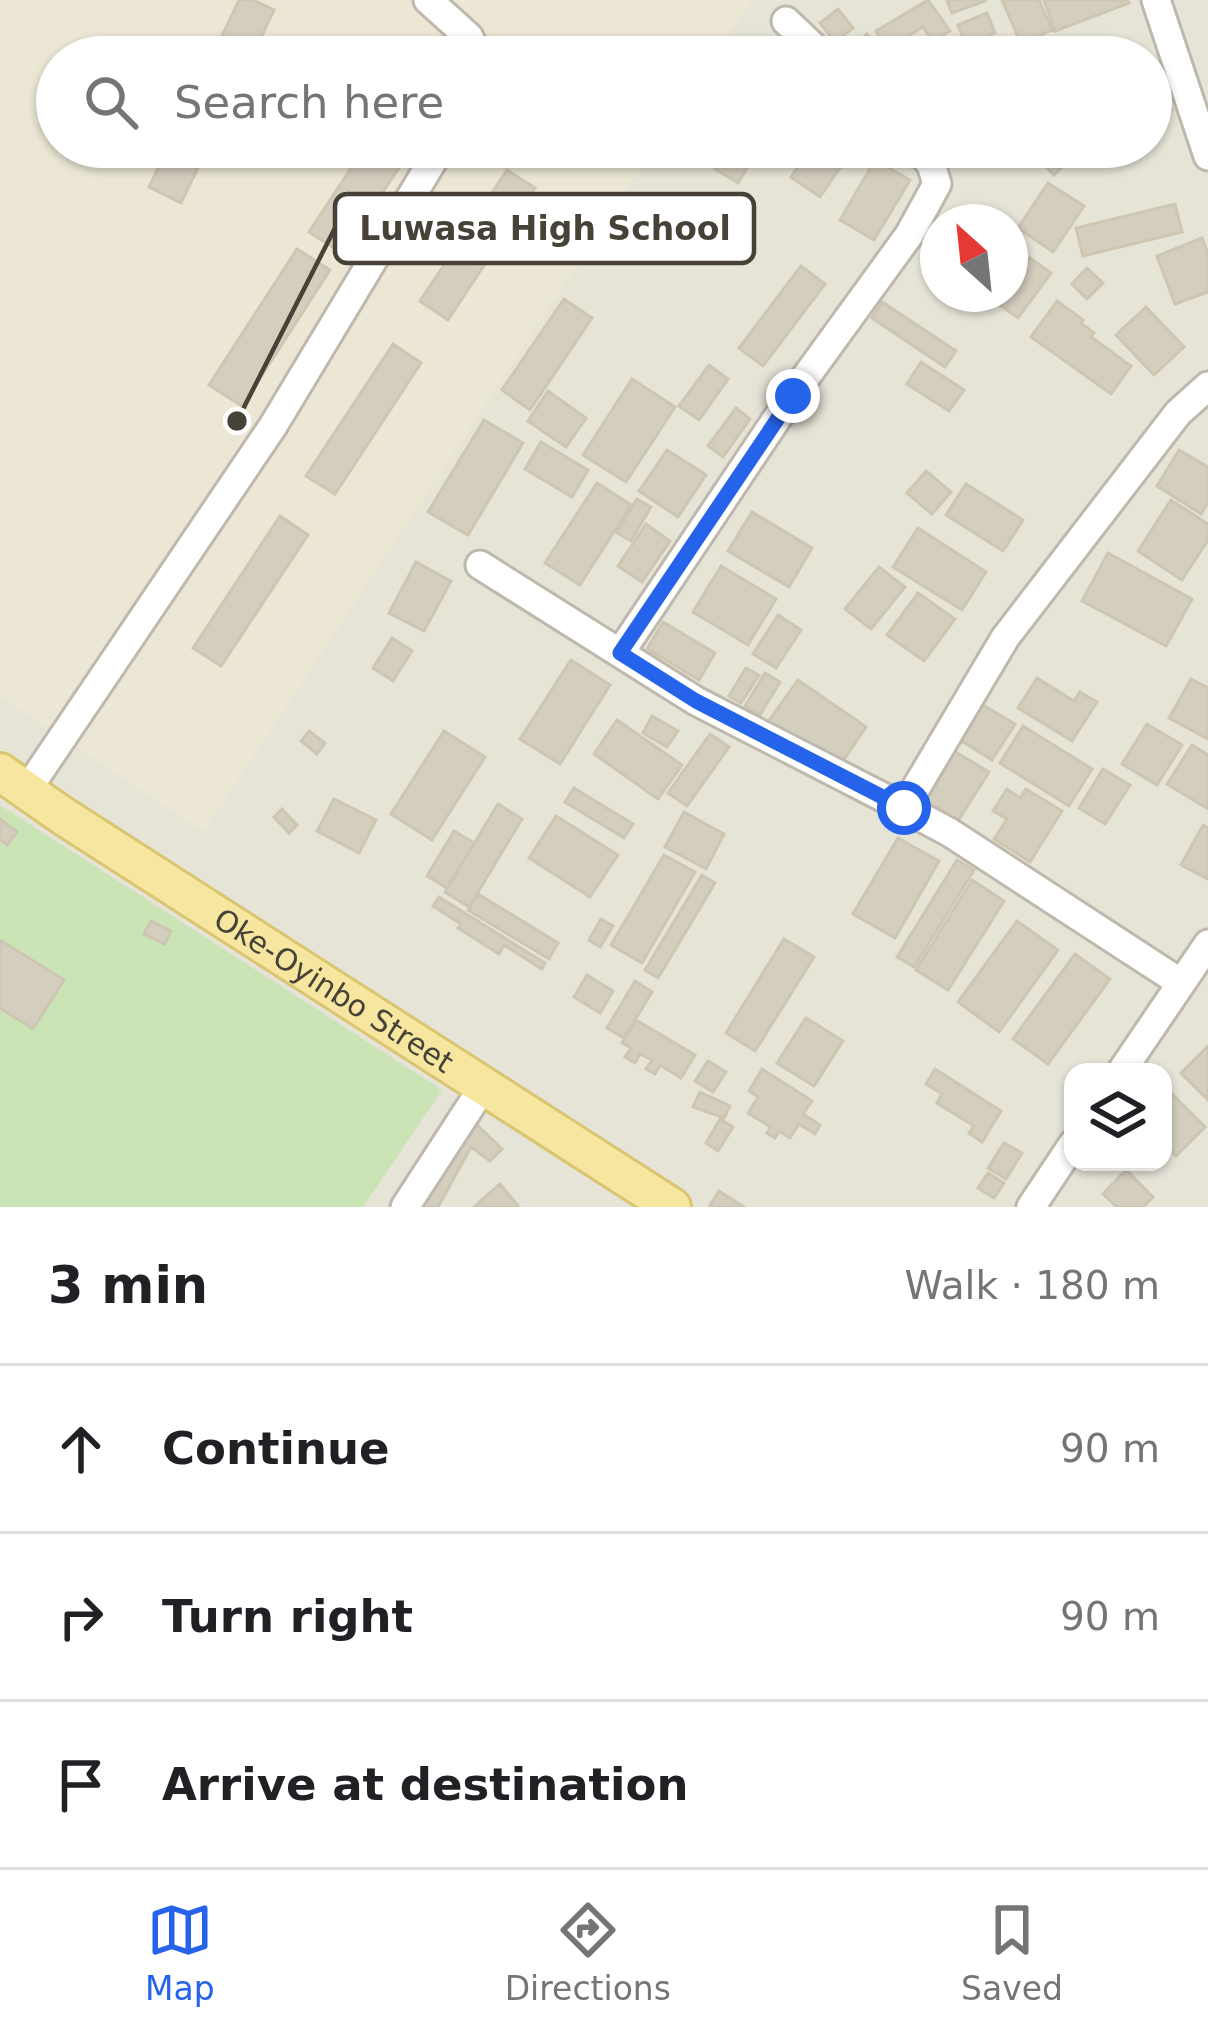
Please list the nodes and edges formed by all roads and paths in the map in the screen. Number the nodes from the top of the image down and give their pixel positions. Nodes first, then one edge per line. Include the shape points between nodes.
1 (428, 0) edge
2 (1156, 0) edge
3 (786, 21) dead end
4 (467, 36) edge
5 (802, 36) edge
6 (1168, 36) edge
7 (1172, 48) edge
8 (1208, 156) edge
9 (428, 168) edge
10 (932, 168) edge
11 (1208, 386) edge
12 (479, 565) dead end
13 (620, 653) junction
14 (13, 781) edge
15 (904, 808) junction
16 (1208, 944) edge
17 (1181, 983) junction
18 (1127, 1063) edge
19 (484, 1084) junction
20 (1064, 1158) edge
21 (405, 1207) edge
22 (672, 1207) edge
23 (1031, 1207) edge

1 - 4 street
2 - 6 street
3 - 5 street
7 - 8 street
9 - 14 street via 273,426
10 - 13 street via 937,184 909,236
11 - 15 street via 1178,413 1005,638
12 - 13 street
13 - 15 street
14 - 19 main road, Oke-Oyinbo Street
15 - 17 street
16 - 17 street
17 - 18 street
19 - 21 street
19 - 22 main road, Oke-Oyinbo Street
20 - 23 street

